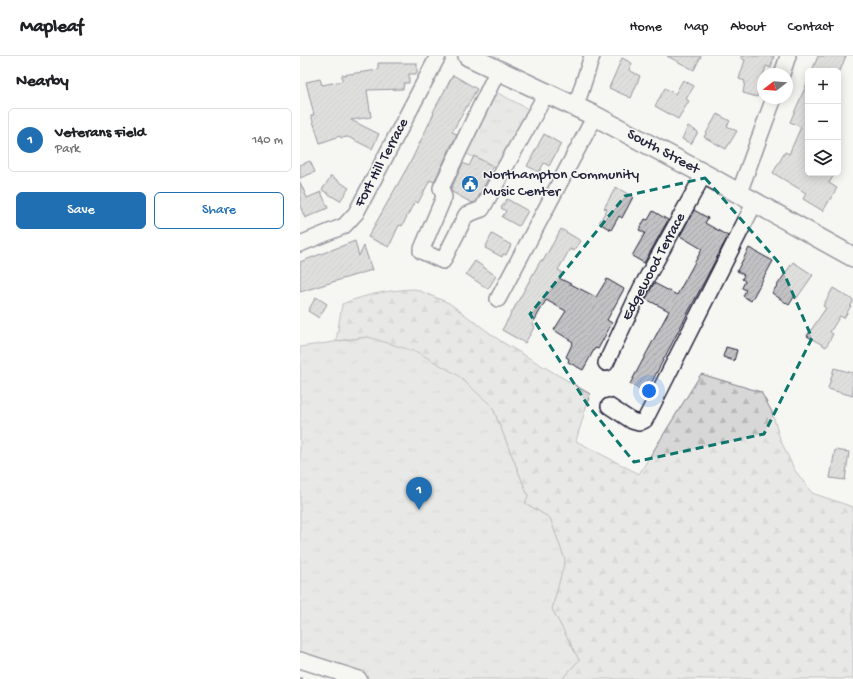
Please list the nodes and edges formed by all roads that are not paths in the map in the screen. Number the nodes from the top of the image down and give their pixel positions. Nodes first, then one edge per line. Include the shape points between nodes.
1 (438, 56) edge
2 (468, 56) edge
3 (592, 56) edge
4 (788, 56) edge
5 (784, 68) edge
6 (498, 70) junction
7 (547, 92) junction
8 (772, 104) edge
9 (576, 106) junction
10 (595, 116) junction
11 (704, 174) junction
12 (747, 197) junction
13 (300, 244) edge
14 (853, 257) edge
15 (498, 298) dead end
16 (606, 363) dead end
17 (609, 406) dead end
18 (300, 660) edge
19 (359, 679) edge

1 - 13 street, Fort Hill Terrace via 356,213 344,226
2 - 6 main road, South Street
3 - 9 street
4 - 5 street
6 - 7 main road, South Street
6 - 7 street via 441,188 444,197 421,251 443,261 466,215 482,209
7 - 9 main road, South Street
8 - 12 street
9 - 10 main road, South Street
10 - 11 main road, South Street
10 - 15 street
11 - 12 main road, South Street
11 - 16 street, Edgewood Terrace via 641,288
12 - 14 main road, South Street
12 - 17 street via 645,420 640,423 632,421
18 - 19 street

